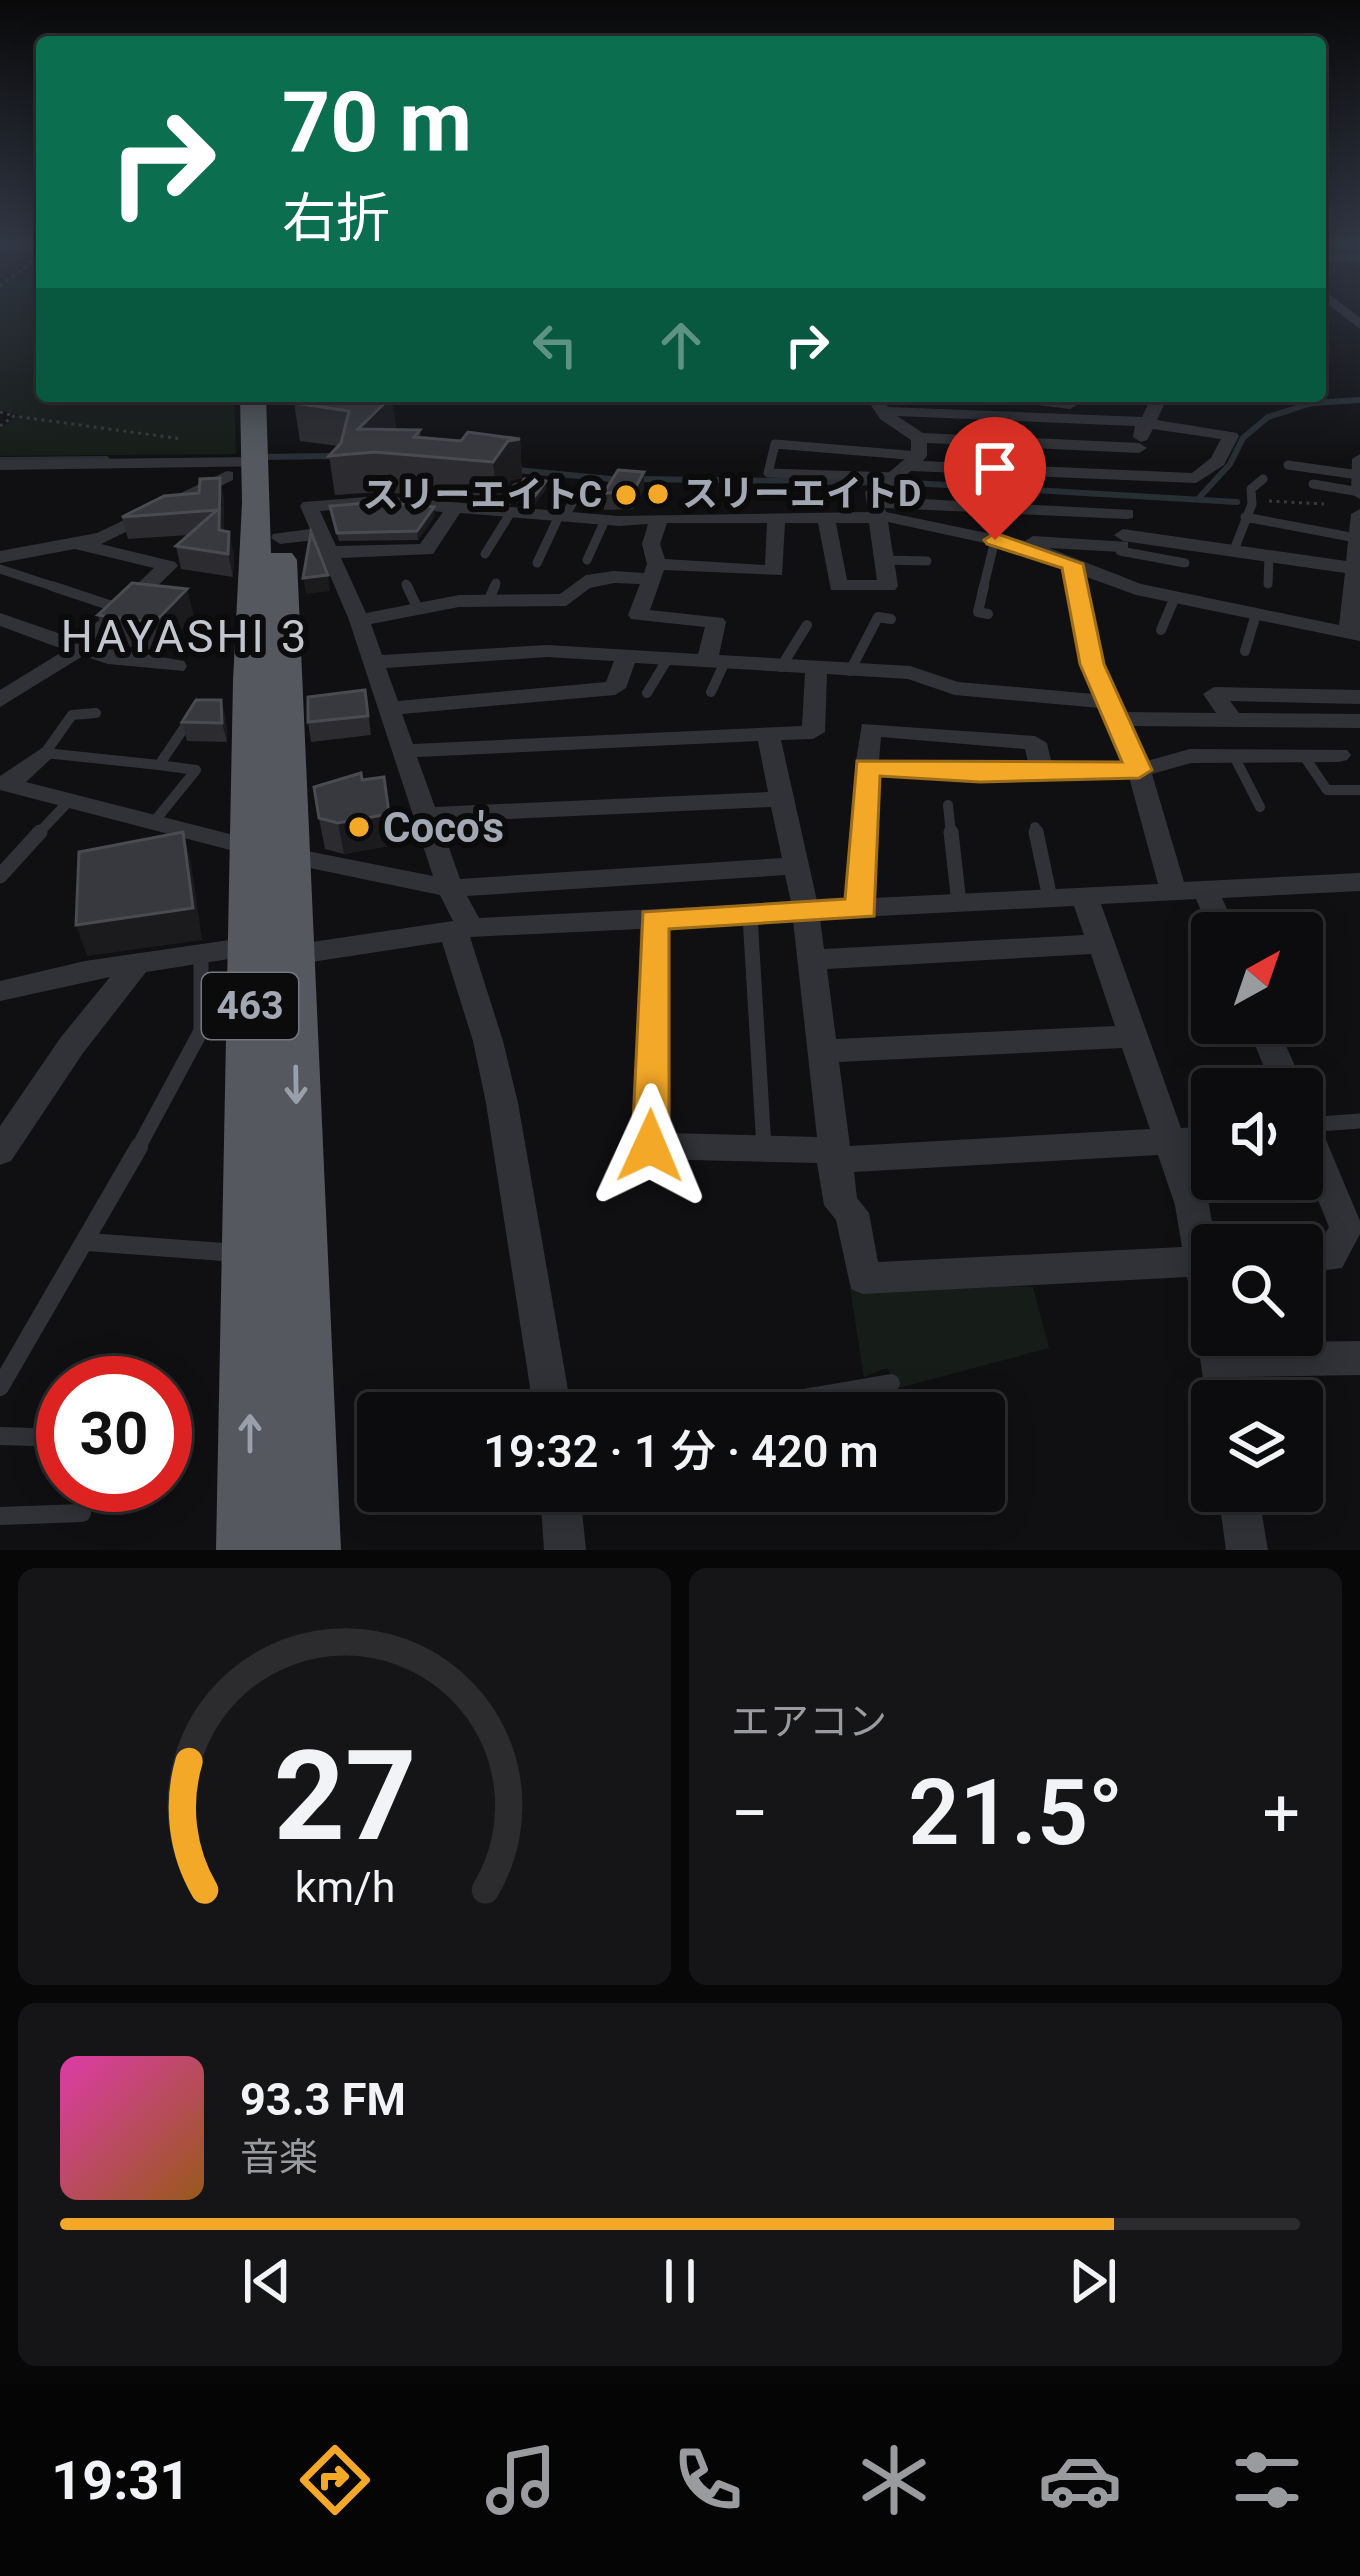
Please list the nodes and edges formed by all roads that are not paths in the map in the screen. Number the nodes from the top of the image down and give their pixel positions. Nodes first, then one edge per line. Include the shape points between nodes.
1 (255, 402) edge
2 (275, 402) edge
3 (1052, 402) edge
4 (1157, 402) edge
5 (877, 403) edge
6 (920, 404) edge
7 (1078, 419) junction
8 (1145, 423) junction
9 (1139, 448) junction
10 (1360, 459) edge
11 (260, 460) junction
12 (906, 463) junction
13 (0, 465) edge
14 (1288, 465) dead end
15 (1359, 475) edge
16 (1134, 476) junction
17 (1263, 479) dead end
18 (1313, 484) dead end
19 (517, 488) edge
20 (1360, 493) edge
21 (577, 495) dead end
22 (874, 503) junction
23 (455, 507) junction
24 (506, 511) junction
25 (1127, 514) junction
26 (1360, 514) edge
27 (562, 516) junction
28 (826, 517) junction
29 (1245, 517) junction
30 (659, 518) junction
31 (776, 518) junction
32 (605, 520) junction
33 (995, 540) junction
34 (311, 541) junction
35 (79, 544) junction
36 (1121, 544) junction
37 (1234, 550) junction
38 (485, 554) dead end
39 (1269, 556) junction
40 (0, 557) edge
41 (587, 560) dead end
42 (883, 560) junction
43 (927, 561) dead end
44 (537, 563) dead end
45 (1185, 563) dead end
46 (1355, 563) edge
47 (1072, 564) junction
48 (0, 569) edge
49 (654, 571) junction
50 (1115, 580) junction
51 (406, 584) dead end
52 (1268, 584) dead end
53 (1174, 597) junction
54 (121, 608) junction
55 (418, 609) junction
56 (988, 614) dead end
57 (1256, 614) junction
58 (0, 619) edge
59 (891, 619) dead end
60 (359, 620) junction
61 (807, 625) dead end
62 (1161, 630) dead end
63 (1354, 634) edge
64 (82, 648) junction
65 (1245, 651) dead end
66 (626, 657) junction
67 (667, 660) junction
68 (371, 662) junction
69 (716, 663) junction
70 (176, 666) dead end
71 (781, 667) junction
72 (816, 670) junction
73 (850, 670) junction
74 (647, 692) dead end
75 (711, 692) dead end
76 (1360, 697) edge
77 (2, 698) edge
78 (389, 708) junction
79 (1109, 710) junction
80 (96, 713) dead end
81 (194, 713) edge
82 (1232, 720) junction
83 (1360, 721) edge
84 (769, 737) junction
85 (406, 751) junction
86 (45, 753) junction
87 (1339, 755) dead end
88 (1234, 756) junction
89 (1304, 756) junction
90 (159, 765) junction
91 (867, 767) junction
92 (1139, 770) junction
93 (1042, 772) junction
94 (2, 785) edge
95 (1360, 790) edge
96 (781, 799) junction
97 (68, 802) junction
98 (948, 805) dead end
99 (1260, 808) dead end
100 (426, 815) junction
101 (153, 823) junction
102 (1035, 827) dead end
103 (273, 851) junction
104 (794, 866) junction
105 (0, 876) edge
106 (1360, 882) edge
107 (450, 888) junction
108 (1206, 891) junction
109 (1174, 892) junction
110 (1050, 898) junction
111 (1085, 898) junction
112 (959, 902) junction
113 (863, 909) junction
114 (806, 912) junction
115 (1215, 912) edge
116 (750, 916) junction
117 (654, 920) junction
118 (461, 930) junction
119 (1104, 944) junction
120 (271, 951) junction
121 (200, 957) junction
122 (811, 960) junction
123 (136, 964) junction
124 (0, 991) edge
125 (1135, 1036) junction
126 (821, 1051) junction
127 (1360, 1121) edge
128 (1323, 1127) edge
129 (1191, 1138) edge
130 (1169, 1139) junction
131 (764, 1149) junction
132 (0, 1152) edge
133 (831, 1155) junction
134 (1323, 1168) edge
135 (1197, 1224) edge
136 (1353, 1228) edge
137 (88, 1242) junction
138 (250, 1254) junction
139 (1323, 1256) edge
140 (1191, 1262) edge
141 (1323, 1355) edge
142 (1360, 1358) edge
143 (891, 1383) dead end
144 (0, 1387) edge
145 (550, 1392) edge
146 (867, 1392) edge
147 (0, 1436) edge
148 (36, 1437) edge
149 (562, 1512) edge
150 (1241, 1512) edge
151 (82, 1513) dead end
152 (0, 1516) edge
153 (250, 1550) edge
154 (307, 1550) edge
155 (565, 1550) edge
156 (1247, 1550) edge

1 - 11 highway, 463
2 - 11 highway, 463
3 - 7 street via 1082,406
4 - 8 street
5 - 6 street
5 - 12 street
6 - 7 street
7 - 8 street
8 - 9 street
8 - 16 street via 1231,436 1218,461 1196,478
9 - 12 street
9 - 16 street
10 - 15 street
11 - 13 street
11 - 34 highway, 463
11 - 35 street
11 - 103 highway, 463 via 251,679
12 - 12 lane via 775,444 768,473
12 - 16 street
12 - 22 street
14 - 15 lane
15 - 20 street
16 - 25 street
17 - 29 lane via 1251,489
18 - 20 lane
19 - 24 lane
21 - 27 lane
22 - 25 street
22 - 28 street
22 - 33 street
22 - 42 street
23 - 24 street
23 - 34 street via 426,550
23 - 34 street via 317,502 309,506
24 - 27 street
24 - 38 lane
25 - 36 street
26 - 46 street
27 - 32 street
27 - 44 lane
28 - 31 street
28 - 42 street via 838,586 888,586
29 - 37 lane
29 - 46 lane
30 - 31 street
30 - 32 street
30 - 49 street
31 - 49 street via 775,572
32 - 41 lane
33 - 36 street
33 - 47 street
33 - 56 lane via 978,612
34 - 60 street
34 - 103 highway, 463
35 - 40 street
35 - 54 street via 168,566
36 - 37 street
36 - 45 lane
36 - 50 street
37 - 39 street
39 - 46 street
39 - 52 lane
42 - 43 lane
46 - 63 street
47 - 50 street
47 - 79 street
48 - 54 lane
49 - 55 street via 579,582 566,600 492,591
49 - 69 street via 638,615 716,622
50 - 53 street
51 - 55 lane
53 - 57 street
53 - 62 lane
54 - 64 street
55 - 60 street
57 - 63 street
57 - 65 lane
58 - 64 street
59 - 73 lane via 878,617
60 - 68 street
61 - 71 lane
64 - 70 street
64 - 77 street
66 - 67 street
66 - 68 street via 547,651
66 - 78 street via 615,688
67 - 69 street
67 - 74 lane
68 - 78 street
69 - 71 street
69 - 75 lane
71 - 72 street
72 - 73 street
72 - 84 street via 814,732
73 - 79 street via 910,673 955,688
76 - 82 street via 1214,694
78 - 85 street
79 - 82 street
79 - 92 street
80 - 86 lane via 72,715
81 - 90 lane
82 - 83 street
84 - 85 street
84 - 96 street
85 - 100 street
86 - 90 lane
86 - 94 street
87 - 89 street
88 - 89 street
88 - 92 street via 1190,755
88 - 99 lane
89 - 95 lane via 1327,790
90 - 101 lane via 196,770
91 - 93 street
91 - 93 street via 870,730 1034,743
91 - 113 street
92 - 93 street
92 - 109 street
94 - 97 street
96 - 100 street
96 - 104 street
97 - 101 street
97 - 105 lane
98 - 112 lane
100 - 107 street
101 - 103 street
102 - 110 lane
103 - 107 street
103 - 120 highway, 463
104 - 107 street
104 - 114 street
106 - 108 street
107 - 118 street
108 - 109 street
108 - 115 street
109 - 111 street
110 - 111 street
110 - 112 street
111 - 119 street
112 - 113 street
113 - 114 street
114 - 116 street
114 - 122 street
116 - 117 street
116 - 131 lane
117 - 118 street
117 - 131 street via 650,1146
118 - 120 street
118 - 145 street via 493,1062
119 - 122 street
119 - 125 street
120 - 121 street
120 - 138 highway, 463
120 -> 154 highway, 463
121 - 123 street
121 - 137 lane via 201,1031
122 - 126 street
123 - 124 street
123 - 132 street
125 - 126 street
125 - 130 street
126 - 133 street
127 - 128 lane
129 - 130 street
130 - 133 street
130 - 135 street
131 - 133 street
133 - 140 street via 841,1205 852,1213 862,1278
134 - 136 street
136 - 139 street
137 - 138 lane
137 - 144 lane
153 -> 138 highway, 463
141 - 142 street
143 - 146 lane
147 - 148 lane
149 - 155 street
150 - 156 street
151 - 152 lane

